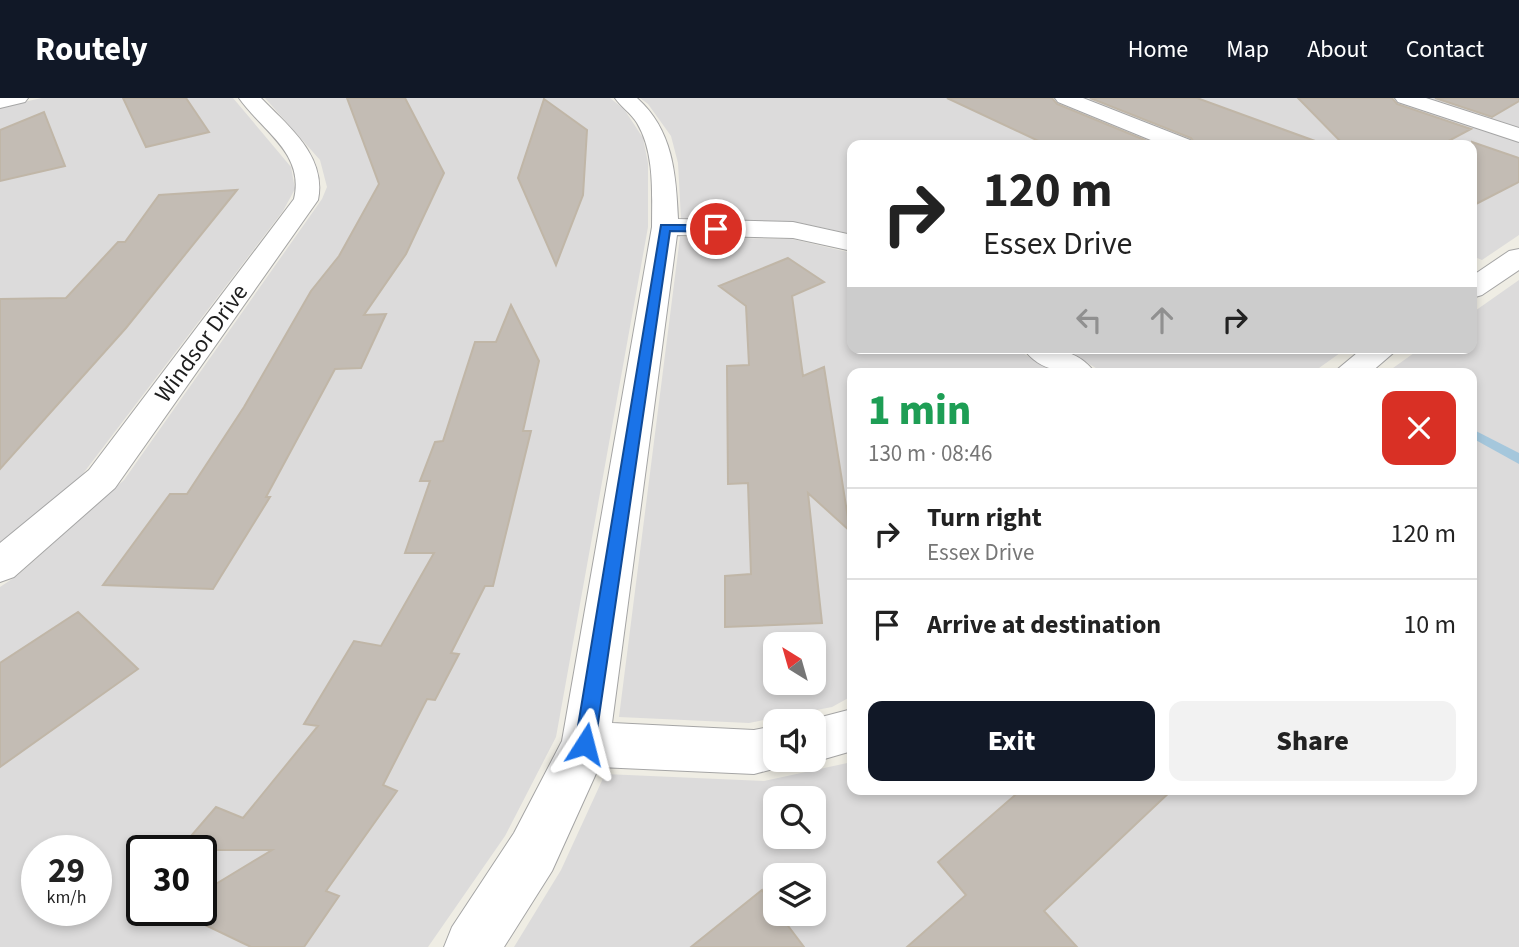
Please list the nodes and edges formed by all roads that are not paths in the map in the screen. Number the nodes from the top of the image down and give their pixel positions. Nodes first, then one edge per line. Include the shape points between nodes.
1 (18, 98) edge
2 (249, 98) edge
3 (625, 98) edge
4 (1065, 98) edge
5 (1405, 98) edge
6 (0, 102) edge
7 (1519, 135) edge
8 (1170, 140) edge
9 (665, 227) junction
10 (847, 242) edge
11 (1519, 257) edge
12 (1479, 276) edge
13 (1048, 354) edge
14 (1376, 354) edge
15 (1071, 368) edge
16 (1356, 368) edge
17 (0, 566) edge
18 (847, 731) edge
19 (826, 737) edge
20 (585, 744) junction
21 (763, 750) edge
22 (472, 947) edge

1 - 6 street
2 - 17 street, Windsor Drive via 306,164 311,188 306,200 102,478
3 - 9 street via 656,137 663,163
4 - 8 street
5 - 7 street
9 - 10 street via 793,230
9 - 20 street
11 - 12 street
13 - 15 street
14 - 16 street
18 - 19 street
20 - 21 street
20 - 22 street via 533,852

